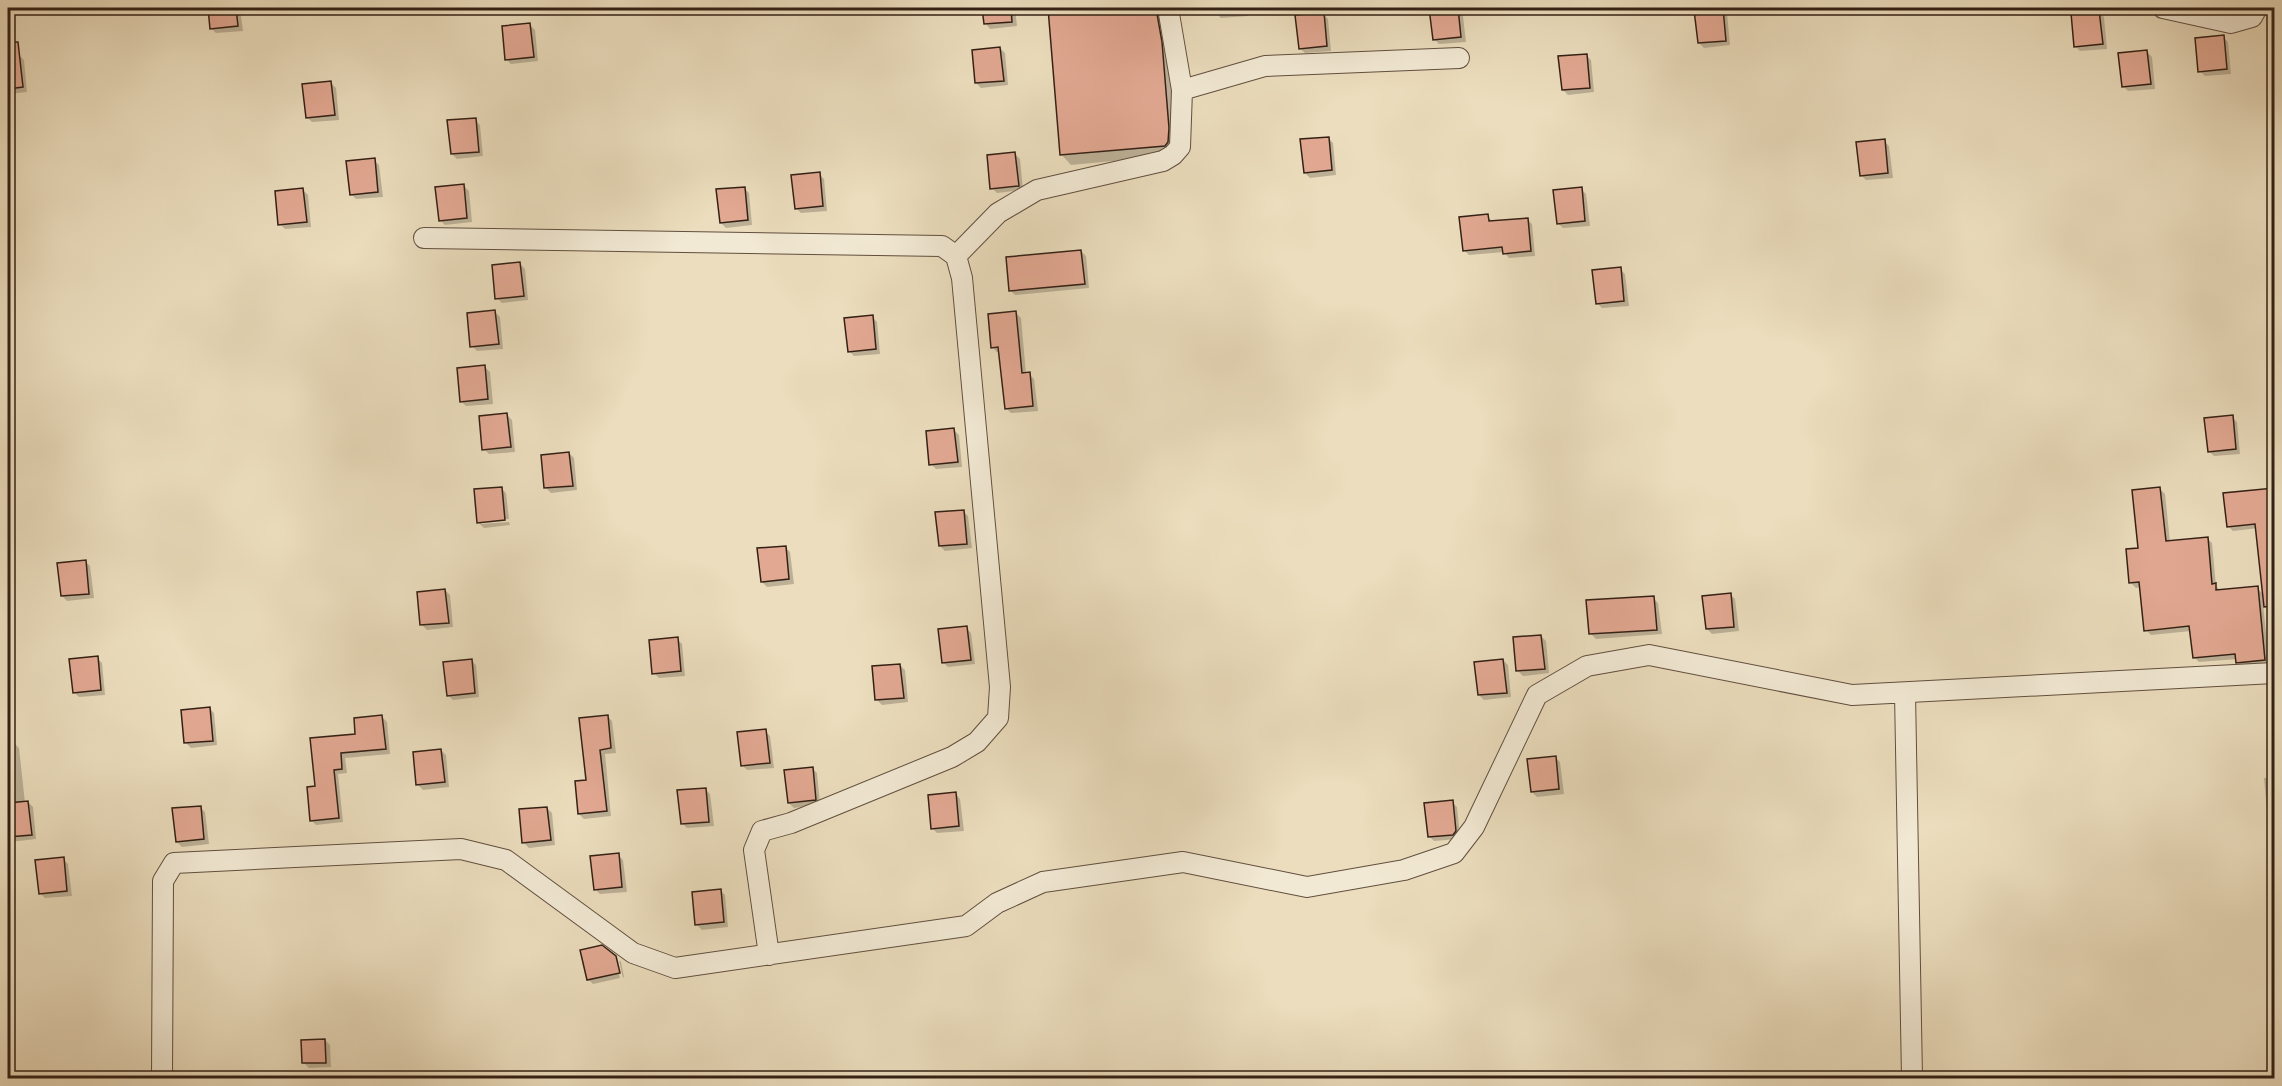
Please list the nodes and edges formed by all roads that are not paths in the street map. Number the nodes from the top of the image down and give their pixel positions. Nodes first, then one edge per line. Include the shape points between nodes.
1 (1168, 8) edge
2 (2163, 8) edge
3 (2257, 8) edge
4 (1459, 58) dead end
5 (1182, 90) junction
6 (424, 238) dead end
7 (956, 256) junction
8 (2274, 673) edge
9 (1905, 693) junction
10 (769, 955) junction
11 (162, 1078) edge
12 (1912, 1078) edge

1 - 5 street
2 - 3 street via 2231,23 2252,17
4 - 5 street via 1265,66
5 - 7 street via 1180,147 1173,155 1163,161 1037,190 998,213
6 - 7 street via 942,246
7 - 10 street via 962,278 999,675 998,718 977,742 951,758 762,831 754,850
8 - 9 street
9 - 10 street via 1852,695 1649,655 1587,666 1537,695 1474,827 1454,853 1404,870 1307,887 1183,862 1043,882 997,903 966,926
9 - 12 street
10 - 11 street via 675,968 633,953 507,860 461,849 174,863 163,881

